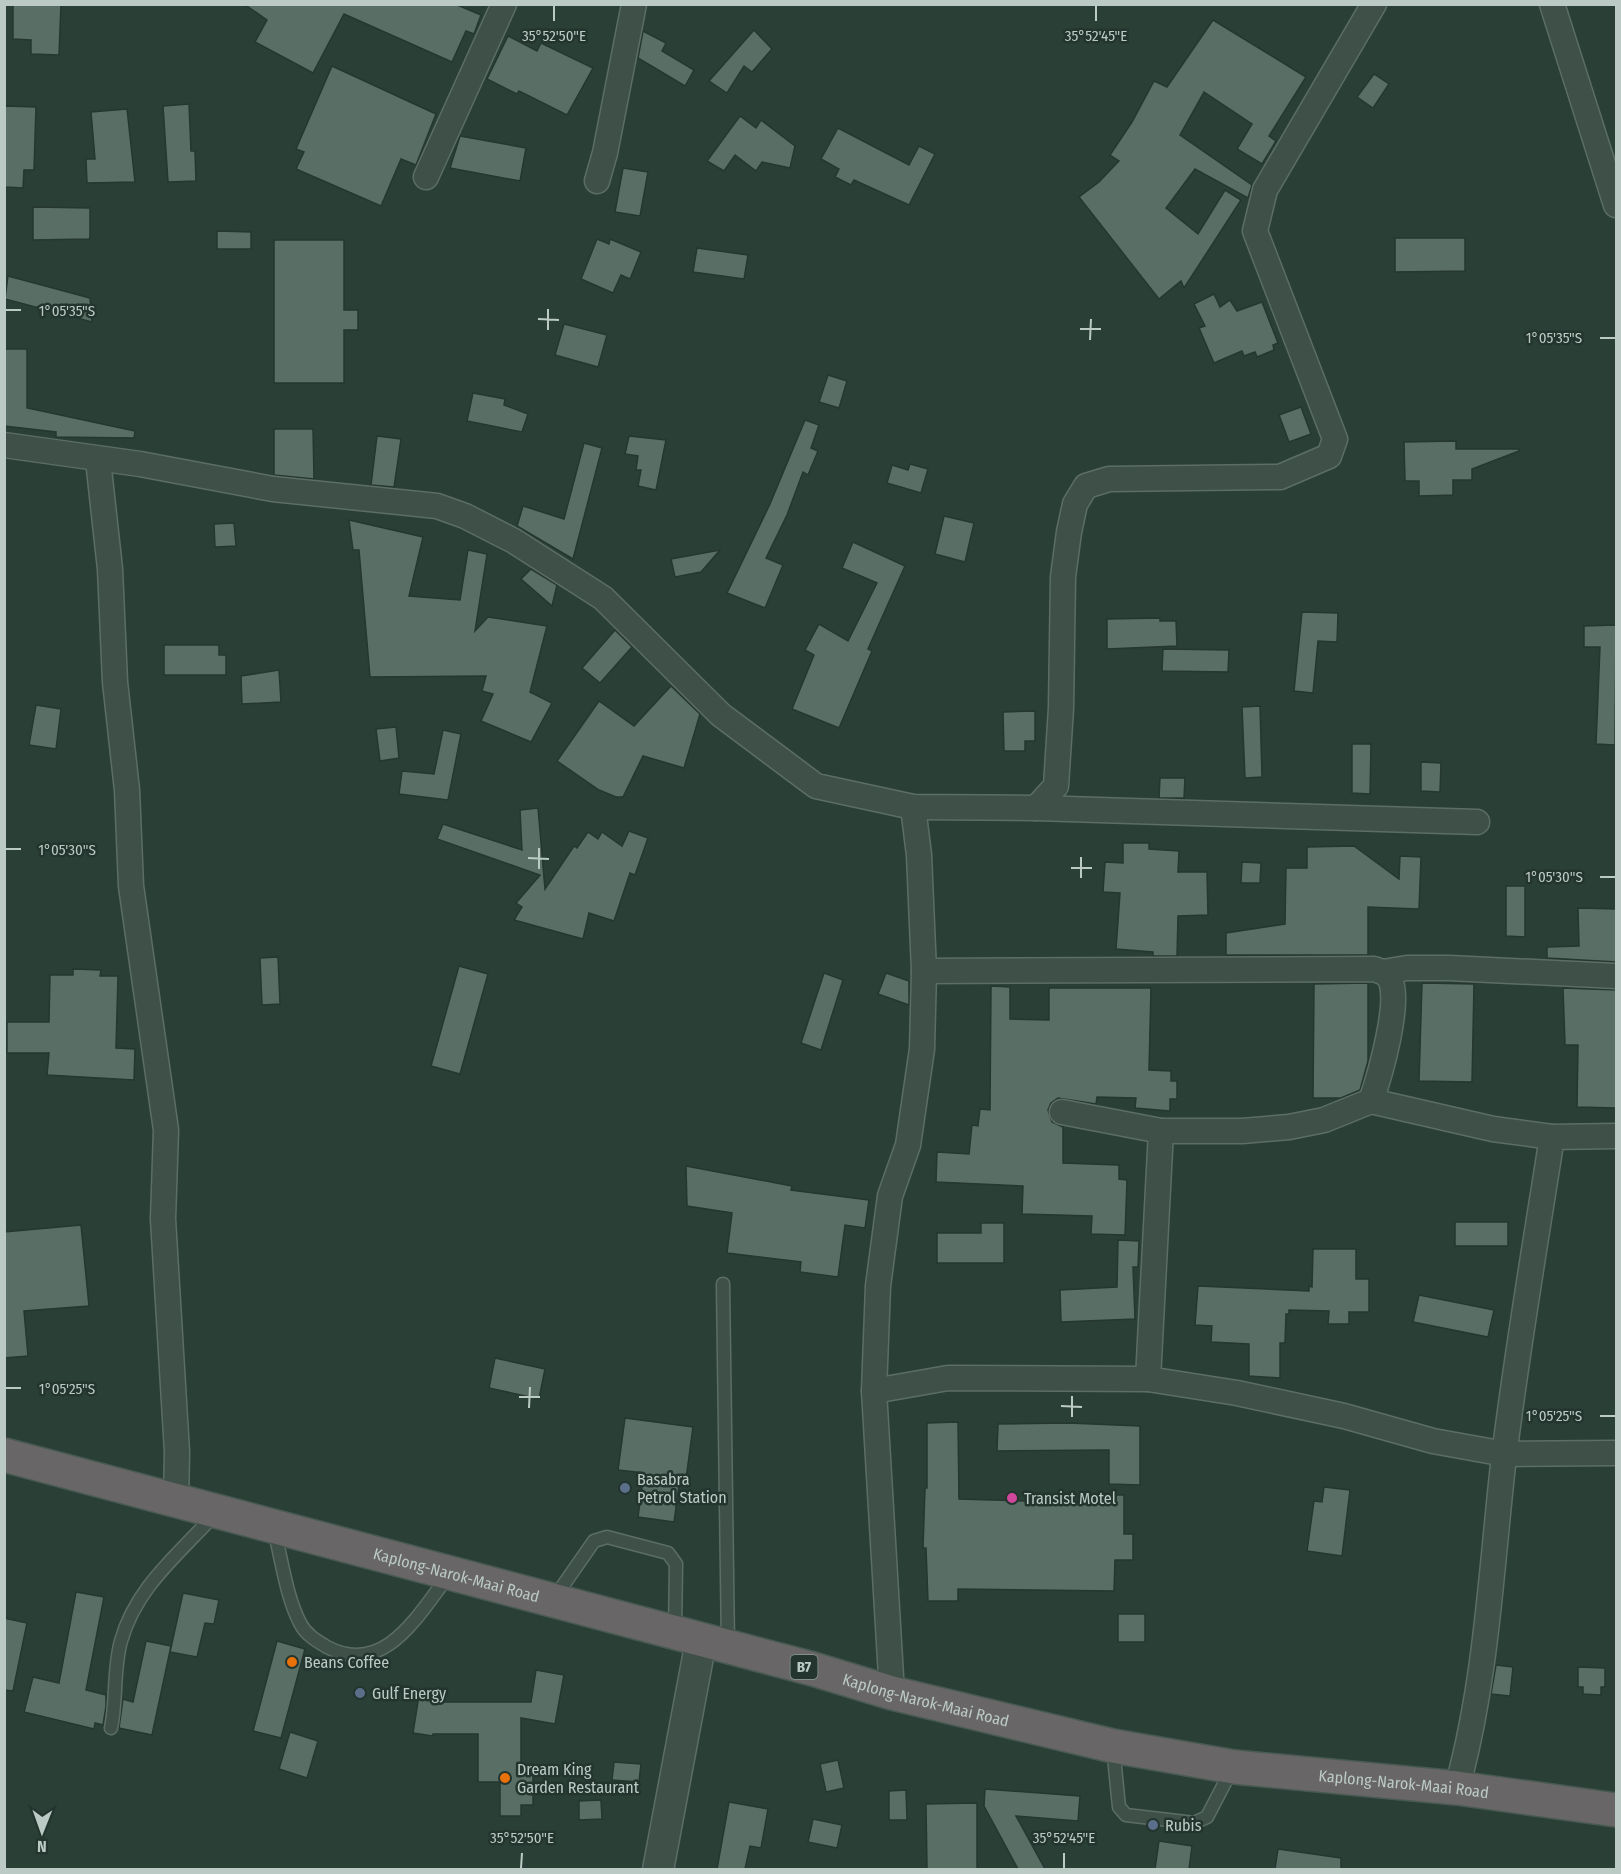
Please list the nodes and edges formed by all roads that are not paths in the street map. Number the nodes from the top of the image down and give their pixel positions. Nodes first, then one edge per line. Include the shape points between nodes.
1 (504, 4) edge
2 (634, 4) edge
3 (1374, 4) edge
4 (1552, 4) edge
5 (426, 177) dead end
6 (597, 181) dead end
7 (1617, 205) edge
8 (4, 445) edge
9 (98, 460) junction
10 (913, 807) junction
11 (1036, 808) junction
12 (1478, 822) dead end
13 (924, 971) junction
14 (1383, 972) junction
15 (1617, 976) edge
16 (1371, 1101) junction
17 (1062, 1112) dead end
18 (1161, 1131) junction
19 (1617, 1136) edge
20 (1552, 1137) junction
21 (723, 1284) dead end
22 (1148, 1379) junction
23 (874, 1391) junction
24 (1617, 1453) edge
25 (1505, 1454) junction
26 (4, 1455) edge
27 (176, 1502) junction
28 (216, 1513) junction
29 (274, 1528) junction
30 (450, 1574) junction
31 (552, 1602) junction
32 (701, 1641) junction
33 (892, 1693) junction
34 (111, 1728) dead end
35 (1113, 1746) junction
36 (1234, 1767) junction
37 (1457, 1788) junction
38 (1617, 1810) edge
39 (658, 1869) edge

1 - 5 street
2 - 6 street
3 - 11 street via 1265,190 1255,231 1335,439 1329,456 1280,477 1109,479 1086,486 1075,504 1064,577 1056,786
4 - 7 street
8 - 9 street
9 - 10 street via 273,489 437,507 465,516 514,541 603,598 721,715 816,786
9 - 27 street via 110,569 115,682 128,790 131,886 166,1130 163,1219 177,1452
10 - 11 street
10 - 13 street
11 - 12 street
13 - 14 street via 1343,968
13 - 23 street via 917,1091 908,1145 890,1196 878,1286
14 - 15 street via 1449,968
14 - 16 street via 1390,978 1392,992 1390,1026
16 - 18 street via 1289,1127
16 - 20 street via 1493,1129
17 - 18 street
18 - 22 street
19 - 20 street
20 - 25 street
21 - 32 lane
22 - 23 street via 948,1378
22 - 25 street via 1344,1416 1433,1441
23 - 33 street
24 - 25 street
25 - 37 street via 1471,1739
26 - 27 highway, Kaplong-Narok-Maai Road / B7
27 - 28 highway, Kaplong-Narok-Maai Road / B7
28 - 29 highway, Kaplong-Narok-Maai Road / B7
28 - 34 lane via 151,1581 135,1606 121,1641
29 - 30 highway, Kaplong-Narok-Maai Road / B7
29 - 30 lane via 301,1625 313,1639 339,1653 368,1654 384,1649 399,1638
30 - 31 highway, Kaplong-Narok-Maai Road / B7
31 - 32 highway, Kaplong-Narok-Maai Road / B7
31 - 32 lane via 594,1540 607,1537 668,1553 676,1564
32 - 33 highway, Kaplong-Narok-Maai Road / B7
32 - 39 street
33 - 35 highway, Kaplong-Narok-Maai Road / B7
35 - 36 highway, Kaplong-Narok-Maai Road / B7
35 - 36 lane via 1119,1807 1126,1815 1194,1823 1207,1817
36 - 37 highway, Kaplong-Narok-Maai Road / B7
37 - 38 highway, Kaplong-Narok-Maai Road / B7

